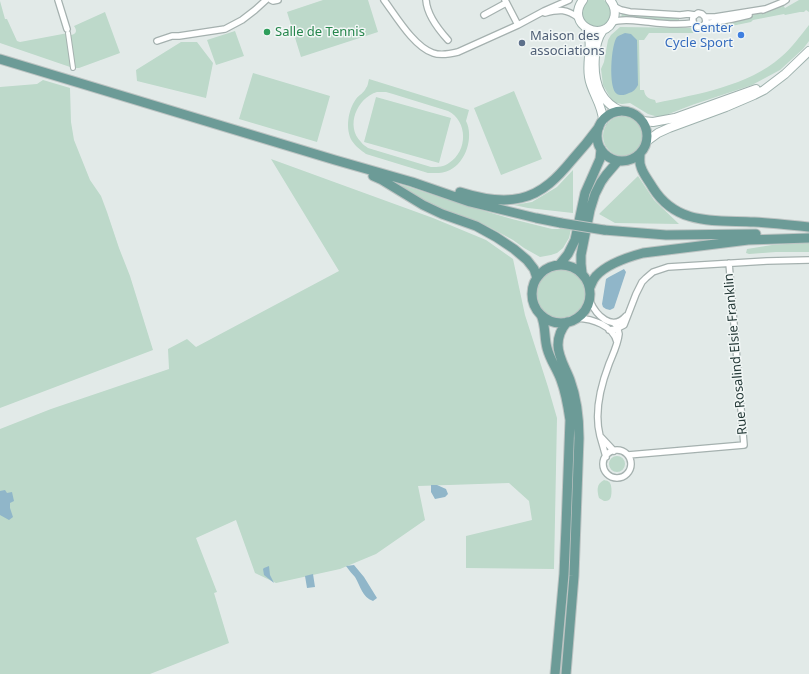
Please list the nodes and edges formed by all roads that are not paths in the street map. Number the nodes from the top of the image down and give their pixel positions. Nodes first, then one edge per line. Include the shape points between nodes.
1 (58, 0) edge
2 (266, 0) edge
3 (271, 0) edge
4 (278, 0) edge
5 (384, 0) edge
6 (426, 0) edge
7 (569, 0) edge
8 (582, 0) edge
9 (786, 0) edge
10 (505, 1) edge
11 (612, 3) edge
12 (765, 9) junction
13 (484, 15) dead end
14 (694, 15) junction
15 (705, 17) junction
16 (579, 18) junction
17 (530, 19) junction
18 (612, 22) junction
19 (693, 23) junction
20 (705, 24) junction
21 (518, 25) junction
22 (586, 28) junction
23 (603, 30) junction
24 (68, 31) joint
25 (448, 40) dead end
26 (157, 41) dead end
27 (809, 52) edge
28 (0, 59) edge
29 (73, 68) dead end
30 (774, 82) junction
31 (621, 111) junction
32 (642, 121) junction
33 (601, 124) junction
34 (647, 141) junction
35 (601, 150) junction
36 (640, 154) junction
37 (335, 160) junction
38 (618, 161) junction
39 (412, 182) junction
40 (809, 227) edge
41 (809, 234) edge
42 (809, 238) edge
43 (809, 260) edge
44 (729, 263) junction
45 (560, 264) junction
46 (582, 273) junction
47 (537, 278) junction
48 (590, 287) junction
49 (590, 301) junction
50 (628, 314) junction
51 (541, 315) junction
52 (577, 318) junction
53 (567, 322) junction
54 (614, 323) junction
55 (618, 328) junction
56 (609, 330) junction
57 (617, 343) junction
58 (600, 436) junction
59 (614, 451) junction
60 (628, 455) junction
61 (606, 457) junction
62 (555, 674) edge
63 (566, 674) edge

1 - 24 street
2 - 26 street via 242,20 225,29 172,36
3 - 4 street
5 - 21 street via 417,43 434,53 458,52
6 - 25 street via 431,16
7 - 17 street
8 - 16 main road via 578,11
9 - 12 street
10 - 13 street
10 - 21 street
11 - 14 street via 621,10 630,12
11 - 18 main road via 615,14
12 - 15 street
12 - 20 street via 732,20
14 - 15 street via 700,13
14 - 19 street
15 - 20 street
16 - 17 street via 568,11 556,10
16 - 22 main road
17 - 21 street
18 - 19 street via 628,20
18 - 23 main road
19 - 20 street via 698,27
22 - 23 main road via 594,31
22 - 33 main road via 590,37 589,77 602,111
23 - 31 main road via 596,47 595,80 601,95 610,106
24 - 29 street
27 - 30 main road
28 - 37 main road
30 - 32 main road via 675,118
30 - 34 main road via 754,95 669,128
31 - 32 main road via 632,113
31 - 33 main road via 611,114
32 - 34 main road via 647,130
33 - 35 main road via 598,138
33 - 39 main road via 554,181 521,198 496,200
34 - 36 main road
35 - 38 main road via 608,157
35 - 45 main road via 600,159 585,193 575,240
36 - 38 main road via 630,160
36 - 40 main road via 642,170 658,195 668,205 691,218
37 - 39 main road
37 - 47 main road via 382,180 432,210 482,229 527,260 534,268
38 - 46 main road via 601,182 593,198 581,255
39 - 41 main road, bridge via 470,202 604,230 693,235
42 - 48 main road via 748,240 643,253 606,268 594,278
43 - 44 street
44 - 50 street via 668,267 653,272 640,286
44 - 60 street, Rue Rosalind Elsie Franklin via 744,445
45 - 46 main road via 572,266
45 - 47 main road via 546,269
46 - 48 main road
47 - 51 main road via 532,296 534,306
48 - 49 main road
49 - 52 main road via 585,311
49 - 54 street via 603,318
50 - 54 street via 621,321
50 - 55 street via 624,325
51 - 53 main road via 553,322
51 - 62 main road via 547,349 564,389 570,420 565,558
52 - 53 main road
52 - 56 street via 591,320
53 - 63 main road via 561,331 558,346 575,397 579,438 574,576
54 - 55 street
55 - 56 street
55 - 57 street
56 - 57 street
57 - 58 street via 600,395
58 - 59 street
58 - 61 street
59 - 60 street via 620,450
59 - 61 street
60 - 61 street via 630,469 624,476 618,477 610,475 605,469

